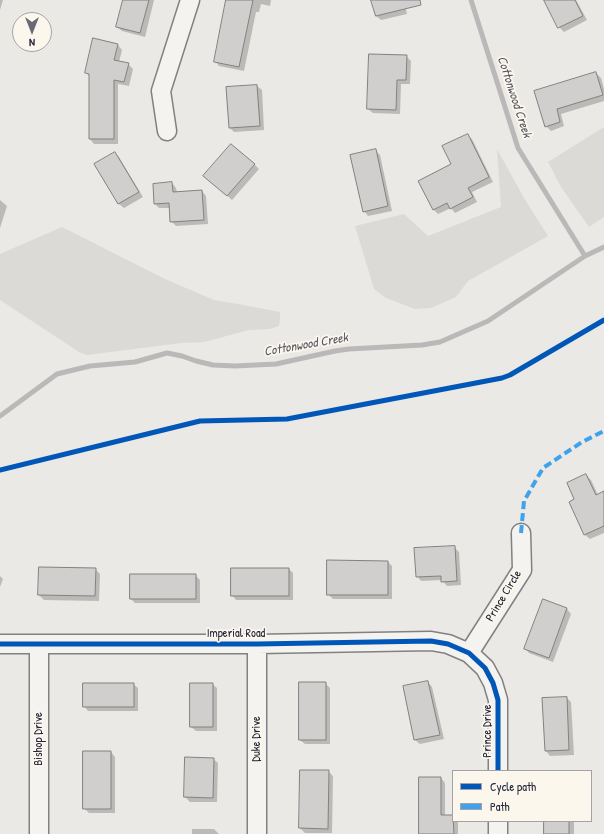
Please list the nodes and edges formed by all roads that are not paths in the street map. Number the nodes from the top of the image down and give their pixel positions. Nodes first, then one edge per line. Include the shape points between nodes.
1 (190, 0) edge
2 (167, 131) dead end
3 (522, 533) dead end
4 (0, 644) edge
5 (39, 644) junction
6 (257, 644) junction
7 (469, 653) junction
8 (498, 770) edge
9 (498, 822) edge
10 (39, 834) edge
11 (257, 834) edge
12 (498, 834) edge

1 - 2 street via 161,91
3 - 7 street, Prince Circle via 522,570
4 - 5 street, Imperial Road
5 - 6 street, Imperial Road
5 - 10 street, Bishop Drive
6 - 7 street, Imperial Road via 431,641 448,644
6 - 11 street, Duke Drive
7 - 8 street, Prince Drive via 485,668 498,700
9 - 12 street

